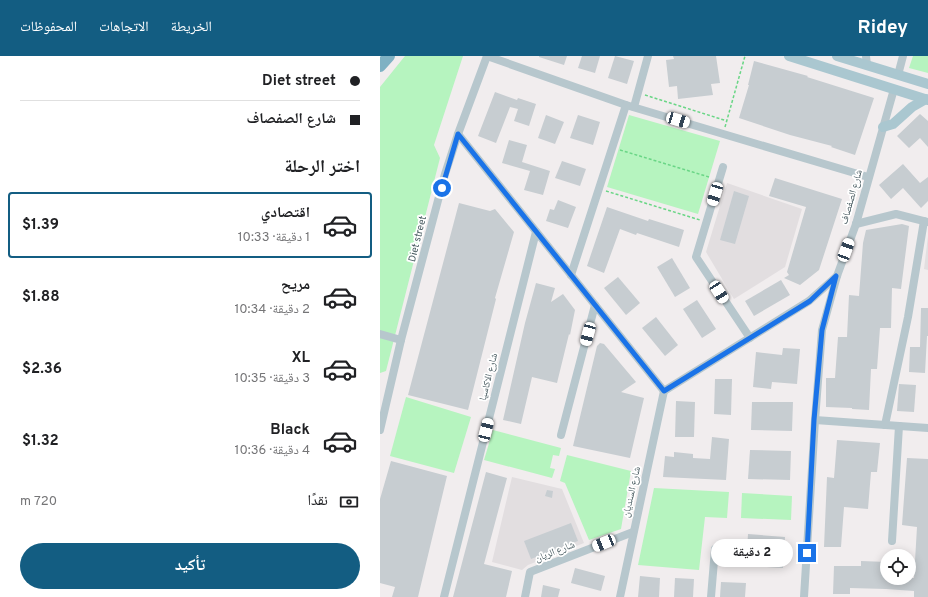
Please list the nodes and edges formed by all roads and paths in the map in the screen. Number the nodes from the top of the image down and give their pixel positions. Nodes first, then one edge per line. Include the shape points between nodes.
1 (389, 56) edge
2 (487, 56) edge
3 (648, 56) edge
4 (745, 56) edge
5 (789, 56) edge
6 (837, 56) edge
7 (903, 56) edge
8 (867, 61) edge
9 (380, 66) edge
10 (898, 75) junction
11 (928, 84) edge
12 (894, 89) junction
13 (638, 93) junction
14 (927, 99) edge
15 (630, 106) junction
16 (727, 121) junction
17 (882, 127) junction
18 (458, 134) junction
19 (724, 134) junction
20 (612, 147) junction
21 (723, 167) dead end
22 (709, 177) dead end
23 (868, 178) junction
24 (599, 189) junction
25 (707, 222) junction
26 (926, 222) edge
27 (856, 224) junction
28 (536, 232) junction
29 (571, 275) junction
30 (836, 276) junction
31 (595, 305) junction
32 (380, 334) edge
33 (750, 338) junction
34 (402, 340) junction
35 (664, 391) junction
36 (814, 420) junction
37 (885, 425) junction
38 (899, 426) junction
39 (928, 428) edge
40 (380, 430) edge
41 (560, 435) dead end
42 (633, 532) junction
43 (892, 542) dead end
44 (716, 549) dead end
45 (444, 597) edge
46 (524, 597) edge
47 (620, 597) edge
48 (711, 597) edge
49 (804, 597) edge

1 - 9 highway
2 - 15 street
2 - 18 street, Diet street
3 - 13 street
4 - 16 path
5 - 12 main road
6 - 8 main road
7 - 10 street
8 - 10 main road
10 - 11 main road
12 - 14 main road
12 - 17 street, شارع الصفصاف
13 - 15 street
13 - 16 path
14 - 17 main road via 912,107 893,124
15 - 19 street
15 - 20 street
16 - 19 path
17 - 23 street, شارع الصفصاف
18 - 28 street
18 - 34 street, Diet street via 445,174
19 - 23 street
20 - 22 path
20 - 24 street
21 - 25 street
23 - 27 street, شارع الصفصاف
24 - 25 path
24 - 29 street
25 - 33 street via 696,257
26 - 27 street via 896,214
26 - 37 street
27 - 30 street, شارع الصفصاف
28 - 29 street
28 - 45 street, شارع الاكاسيا
29 - 31 street
30 - 33 street via 810,301
30 - 36 street, شارع الصفصاف via 822,330
31 - 35 street
31 - 41 street
32 - 34 street
33 - 35 street
34 - 40 street, Diet street
35 - 42 street, شارع السنديان
36 - 37 street
36 - 49 street, شارع الصفصاف
37 - 38 street
38 - 39 street
38 - 43 street
42 - 46 street, شارع الريان via 530,572
42 - 47 street, شارع السنديان
44 - 48 street

